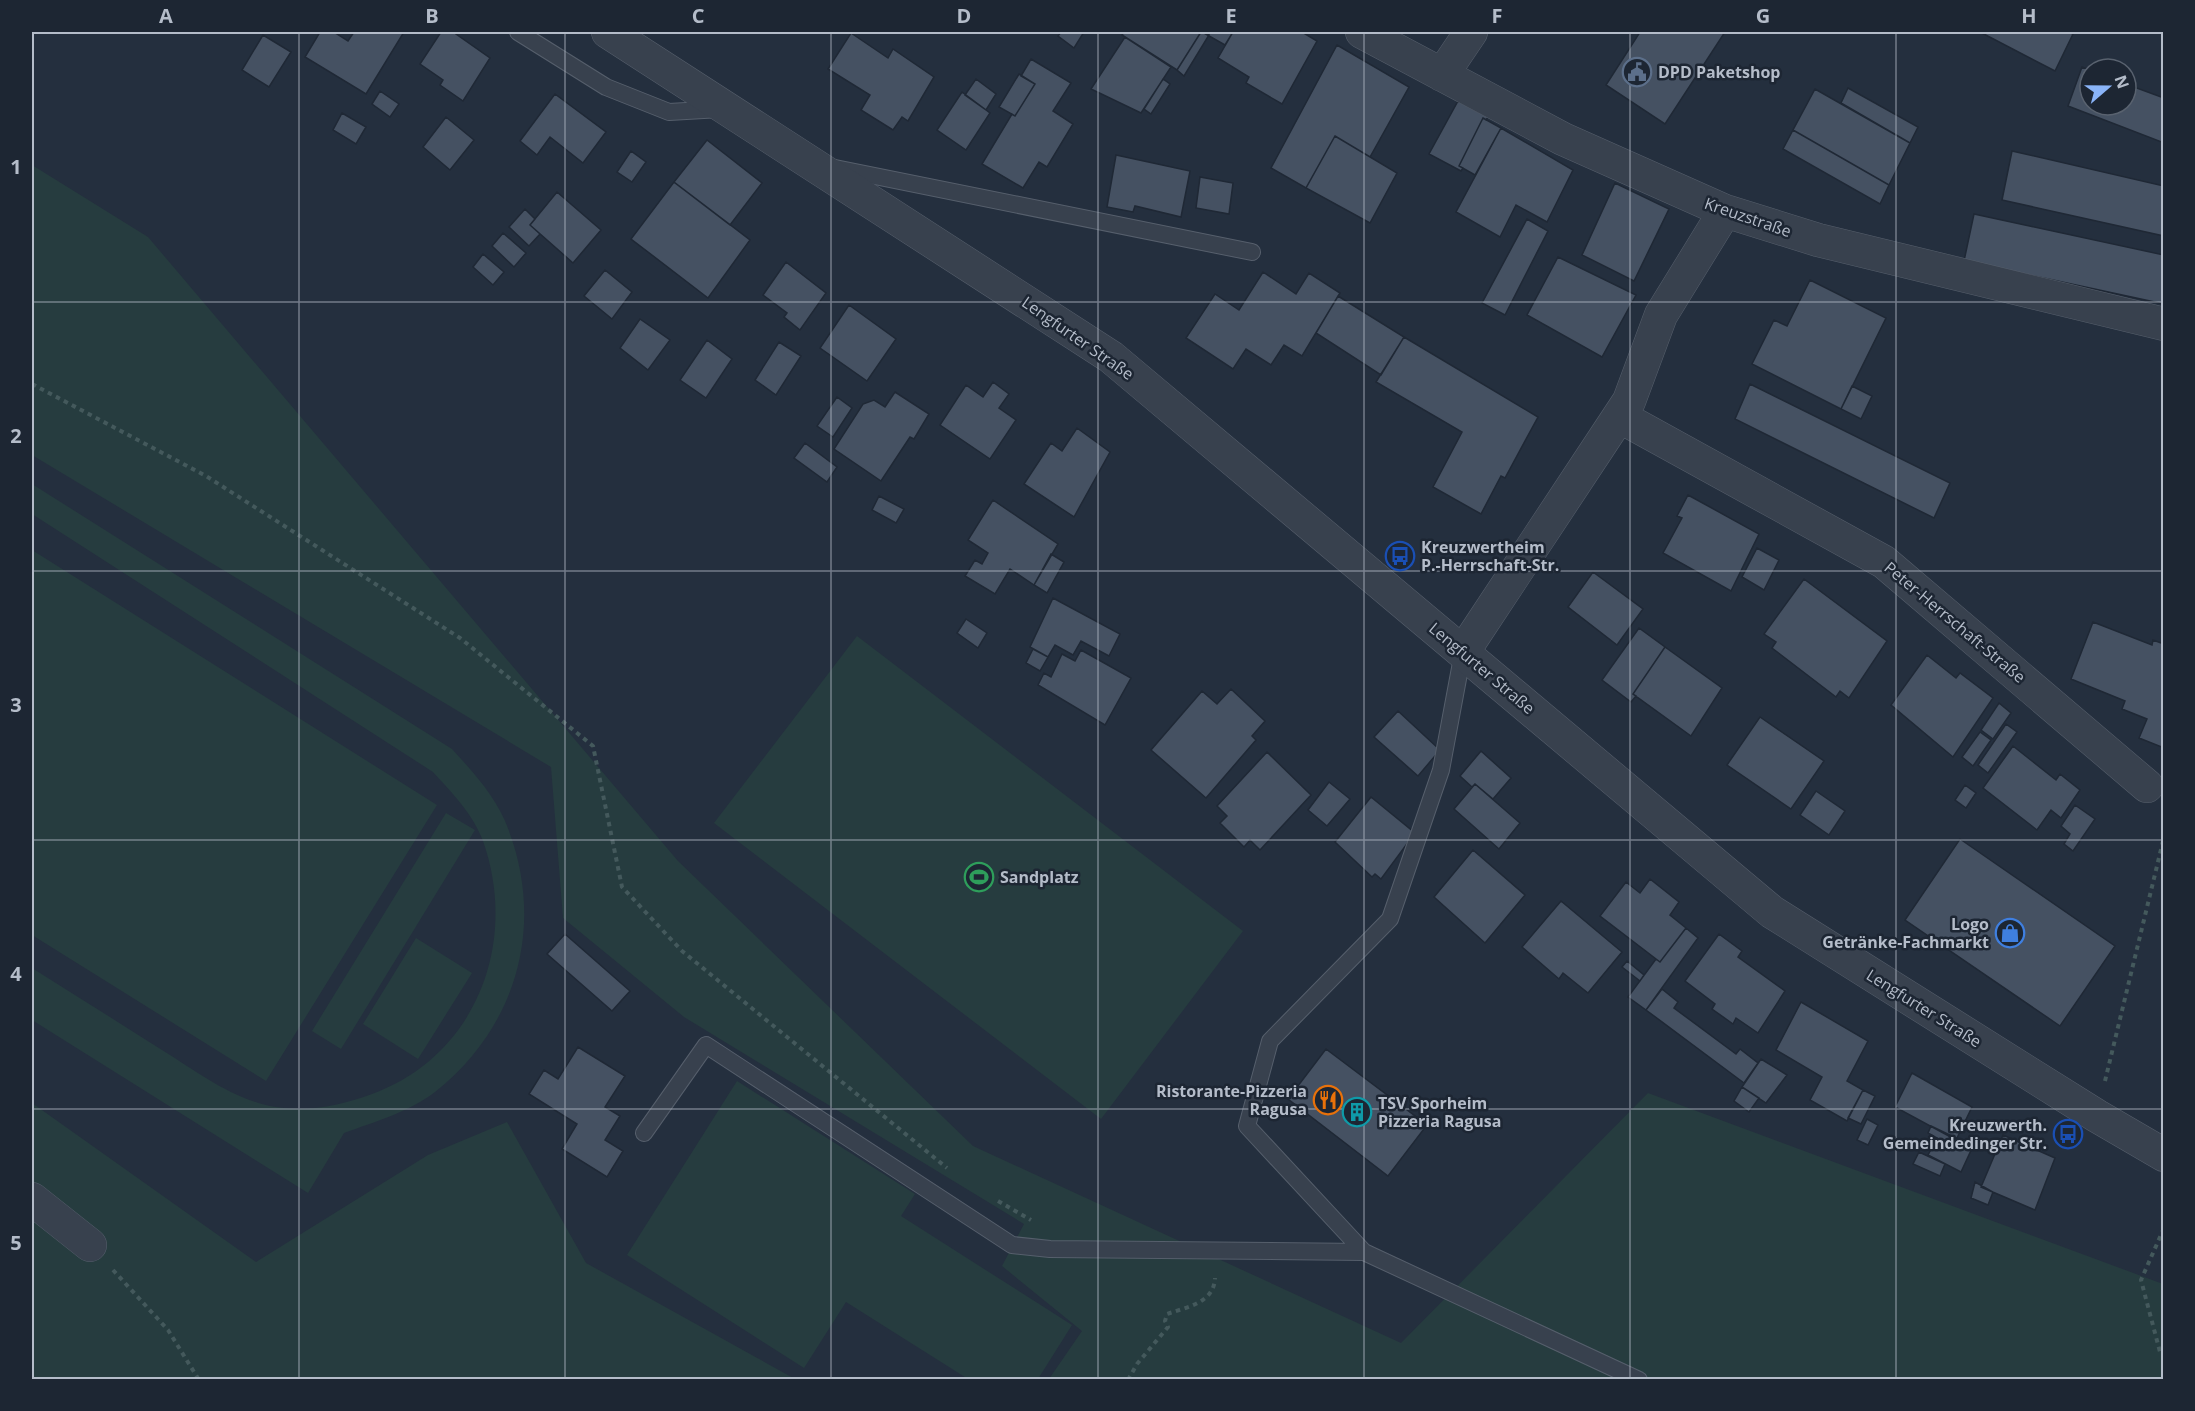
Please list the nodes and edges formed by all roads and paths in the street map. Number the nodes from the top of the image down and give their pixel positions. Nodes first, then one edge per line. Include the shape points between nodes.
1 (518, 32) edge
2 (608, 32) edge
3 (1362, 32) edge
4 (1471, 32) edge
5 (1442, 75) junction
6 (727, 109) junction
7 (813, 164) junction
8 (1725, 211) junction
9 (1252, 252) dead end
10 (2163, 324) edge
11 (32, 384) edge
12 (1619, 416) junction
13 (1463, 652) junction
14 (2147, 786) dead end
15 (2163, 837) edge
16 (2097, 1116) junction
17 (644, 1133) dead end
18 (2163, 1155) edge
19 (951, 1171) dead end
20 (32, 1199) edge
21 (997, 1200) dead end
22 (2163, 1228) edge
23 (90, 1245) joint
24 (1050, 1249) junction
25 (1198, 1250) junction
26 (1364, 1252) junction
27 (2163, 1355) edge
28 (199, 1380) edge
29 (1128, 1380) edge
30 (1640, 1380) edge

1 - 6 lane via 606,87 669,112
2 - 6 street, Lengfurter Straße
3 - 5 street, Kreuzstraße
4 - 5 street
5 - 8 street, Kreuzstraße via 1563,139
6 - 7 street, Lengfurter Straße
7 - 9 lane, Lengfurter Straße
7 - 13 street, Lengfurter Straße via 1112,357
8 - 10 street, Kreuzstraße via 1818,240
8 - 12 street via 1661,315 1629,400
11 - 19 path via 206,476 450,632 593,746 622,887 682,951
12 - 13 street
12 - 14 street, Peter-Herrschaft-Straße via 1884,562
13 - 16 street, Lengfurter Straße via 1772,912
13 - 26 lane via 1441,770 1390,919 1270,1041 1247,1126
15 - 16 path
16 - 18 street, Lengfurter Straße
17 - 24 lane via 706,1045 1012,1245
20 - 23 street
21 - 24 path via 1025,1215
22 - 27 path via 2141,1280
23 - 28 path via 168,1330
24 - 25 lane
25 - 26 lane
25 - 29 path via 1215,1272 1214,1288 1203,1301 1167,1314 1168,1327
26 - 30 lane

